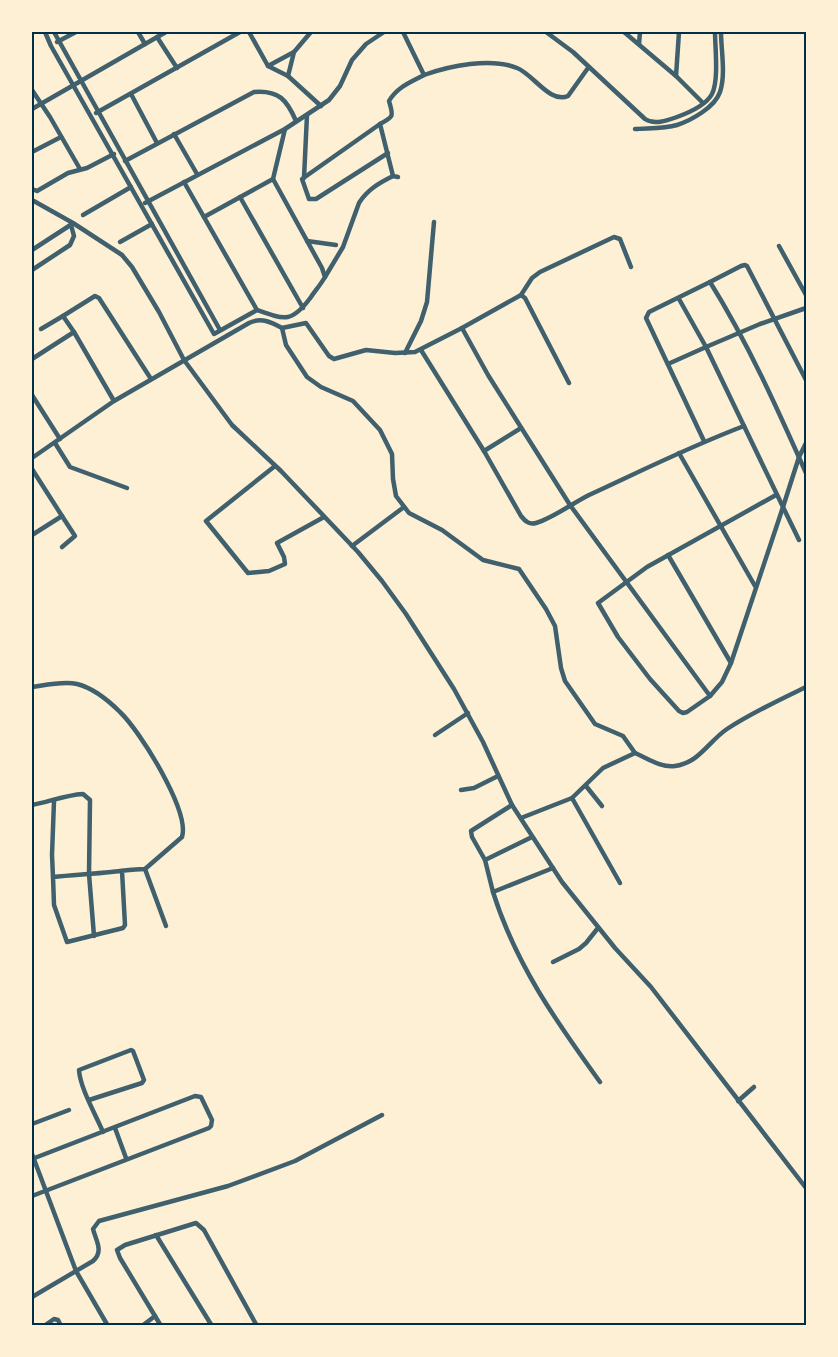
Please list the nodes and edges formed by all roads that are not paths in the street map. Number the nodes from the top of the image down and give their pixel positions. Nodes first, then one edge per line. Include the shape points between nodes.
1 (45, 32) edge
2 (54, 32) edge
3 (76, 32) edge
4 (138, 32) edge
5 (166, 32) edge
6 (240, 32) edge
7 (249, 32) edge
8 (311, 32) edge
9 (384, 32) edge
10 (403, 32) edge
11 (546, 32) edge
12 (624, 32) edge
13 (640, 32) edge
14 (679, 32) edge
15 (715, 32) edge
16 (721, 32) edge
17 (556, 34) edge
18 (157, 37) junction
19 (57, 42) junction
20 (145, 44) junction
21 (639, 44) junction
22 (294, 52) junction
23 (268, 66) junction
24 (177, 68) junction
25 (588, 68) junction
26 (424, 75) junction
27 (288, 76) junction
28 (676, 76) junction
29 (80, 81) junction
30 (74, 85) junction
31 (32, 90) edge
32 (130, 94) junction
33 (41, 103) junction
34 (703, 103) junction
35 (321, 106) junction
36 (32, 108) edge
37 (98, 112) junction
38 (307, 115) junction
39 (92, 116) junction
40 (296, 121) junction
41 (380, 124) junction
42 (285, 129) junction
43 (635, 129) dead end
44 (174, 134) junction
45 (61, 137) junction
46 (157, 143) junction
47 (119, 151) junction
48 (32, 152) edge
49 (388, 153) junction
50 (114, 154) junction
51 (125, 161) junction
52 (80, 169) junction
53 (197, 174) junction
54 (273, 178) junction
55 (304, 178) junction
56 (184, 182) junction
57 (131, 187) junction
58 (32, 189) edge
59 (240, 197) junction
60 (32, 200) edge
61 (148, 202) junction
62 (142, 205) junction
63 (83, 215) dead end
64 (204, 217) junction
65 (434, 222) dead end
66 (72, 224) junction
67 (152, 224) junction
68 (307, 241) junction
69 (120, 242) dead end
70 (336, 245) dead end
71 (779, 246) dead end
72 (32, 250) edge
73 (631, 267) dead end
74 (32, 270) edge
75 (325, 277) junction
76 (710, 282) junction
77 (521, 295) junction
78 (807, 295) edge
79 (679, 299) junction
80 (303, 308) junction
81 (807, 308) edge
82 (257, 310) junction
83 (63, 316) junction
84 (776, 319) junction
85 (282, 328) junction
86 (462, 328) junction
87 (41, 329) dead end
88 (220, 330) junction
89 (74, 332) junction
90 (739, 333) junction
91 (706, 347) junction
92 (421, 350) junction
93 (405, 353) junction
94 (32, 358) edge
95 (184, 360) junction
96 (668, 364) junction
97 (151, 379) junction
98 (807, 380) edge
99 (568, 383) dead end
100 (32, 395) edge
101 (114, 401) junction
102 (744, 426) junction
103 (521, 428) junction
104 (58, 441) junction
105 (704, 441) junction
106 (807, 443) edge
107 (484, 451) junction
108 (680, 453) junction
109 (32, 457) edge
110 (799, 457) junction
111 (274, 466) junction
112 (32, 469) edge
113 (807, 472) edge
114 (127, 488) dead end
115 (776, 495) junction
116 (570, 505) junction
117 (404, 507) junction
118 (783, 507) junction
119 (62, 516) junction
120 (324, 517) junction
121 (720, 526) junction
122 (32, 535) edge
123 (799, 540) dead end
124 (352, 546) junction
125 (62, 547) dead end
126 (668, 555) junction
127 (625, 581) junction
128 (755, 586) junction
129 (731, 663) junction
130 (32, 687) edge
131 (805, 688) edge
132 (710, 696) junction
133 (807, 696) edge
134 (468, 714) junction
135 (435, 735) dead end
136 (635, 753) junction
137 (498, 776) junction
138 (586, 786) junction
139 (461, 790) dead end
140 (572, 798) junction
141 (54, 801) junction
142 (32, 805) edge
143 (512, 805) junction
144 (602, 806) dead end
145 (521, 818) junction
146 (532, 837) junction
147 (485, 860) junction
148 (553, 868) junction
149 (145, 869) junction
150 (122, 871) junction
151 (89, 874) junction
152 (53, 877) junction
153 (620, 883) dead end
154 (493, 892) junction
155 (166, 926) dead end
156 (598, 928) junction
157 (94, 936) junction
158 (553, 962) dead end
159 (600, 1082) dead end
160 (754, 1087) dead end
161 (89, 1100) junction
162 (738, 1101) junction
163 (69, 1110) dead end
164 (382, 1115) dead end
165 (32, 1124) edge
166 (115, 1128) junction
167 (104, 1132) junction
168 (32, 1157) edge
169 (126, 1158) junction
170 (807, 1188) edge
171 (45, 1190) junction
172 (32, 1196) edge
173 (156, 1234) junction
174 (76, 1271) junction
175 (32, 1297) edge
176 (155, 1316) junction
177 (45, 1326) edge
178 (62, 1326) edge
179 (108, 1326) edge
180 (142, 1326) edge
181 (161, 1326) edge
182 (212, 1326) edge
183 (257, 1326) edge

1 - 30 street
2 - 19 street
3 - 19 street
4 - 20 street
5 - 18 street
6 - 24 street
7 - 23 street
8 - 22 street
9 - 35 street via 357,53 335,94
10 - 26 street
11 - 17 street
12 - 21 street
13 - 21 street
14 - 28 street
15 - 34 street via 714,87
16 - 43 street via 722,83 715,100 675,125
17 - 25 street
18 - 20 street
18 - 24 street
19 - 29 street
20 - 29 street
21 - 28 street
22 - 23 street
22 - 27 street
23 - 27 street
24 - 32 street
25 - 26 street via 564,98 507,65 464,64
25 - 34 street via 648,121 663,122
26 - 41 street via 391,96 394,112
27 - 35 street
28 - 34 street
29 - 30 street
29 - 37 street
30 - 33 street
30 - 39 street
31 - 33 street
32 - 37 street
32 - 46 street
33 - 36 street
33 - 45 street
35 - 38 street
37 - 39 street
37 - 47 street
38 - 40 street
38 - 55 street
39 - 50 street
40 - 42 street
40 - 44 street via 285,100 267,92 254,92
41 - 49 street
41 - 55 street
42 - 53 street
42 - 54 street
44 - 46 street
44 - 53 street
45 - 48 street
45 - 52 street
46 - 51 street
47 - 50 street
47 - 51 street
49 - 55 street via 312,200 301,181
49 - 75 street via 395,177 376,185 359,203 343,247
50 - 52 street
50 - 57 street
51 - 61 street
52 - 58 street via 37,191
53 - 56 street
54 - 59 street
54 - 68 street
56 - 61 street
56 - 64 street
57 - 62 street
57 - 63 street
59 - 64 street
59 - 80 street
60 - 66 street
61 - 62 street
61 - 88 street
62 - 67 street
64 - 82 street
65 - 93 street via 427,302
66 - 72 street
66 - 74 street via 74,236 70,245
66 - 95 street via 128,261
67 - 69 street
67 - 88 street via 214,333
68 - 70 street
68 - 75 street
71 - 78 street
73 - 77 street via 620,239 614,237 540,272
75 - 80 street
76 - 79 street
76 - 84 street via 745,265
76 - 90 street
77 - 86 street
77 - 99 street
79 - 91 street
79 - 96 street via 649,312 646,318
80 - 82 street via 287,318
81 - 84 street
82 - 88 street
83 - 87 street
83 - 89 street
83 - 97 street via 90,298 99,298
84 - 90 street
84 - 98 street
85 - 93 street via 306,323 334,359 366,350
85 - 95 street via 264,320 254,321
85 - 117 street via 286,345 307,377 353,401 380,430 392,454 396,496
86 - 92 street
86 - 103 street
89 - 94 street
89 - 101 street
90 - 91 street
90 - 110 street
91 - 96 street
91 - 102 street
92 - 93 street
92 - 107 street
95 - 97 street
95 - 111 street via 232,424
96 - 105 street
97 - 101 street
100 - 104 street
101 - 104 street
102 - 105 street
102 - 115 street
103 - 107 street
103 - 116 street
104 - 109 street
104 - 114 street via 70,467
105 - 108 street
106 - 110 street
107 - 116 street via 526,522 536,523
108 - 116 street
108 - 121 street
110 - 113 street
110 - 118 street
111 - 120 street
111 - 120 street via 206,521 248,573 282,566 286,562 277,543
112 - 119 street
115 - 118 street
115 - 121 street
116 - 127 street
117 - 124 street
117 - 136 street via 483,560 519,568 555,626 565,681 595,723 623,736
118 - 123 street
118 - 128 street
119 - 122 street
119 - 125 street via 75,536
120 - 124 street
121 - 126 street
121 - 128 street
124 - 134 street via 406,614
126 - 127 street
126 - 129 street
127 - 132 street
127 - 132 street via 598,603 609,624 678,711 687,712
128 - 129 street
129 - 132 street
130 - 149 street via 63,683 92,690 121,712 141,738 173,792 185,829 182,837
131 - 133 street
131 - 136 street via 731,726 704,752 684,764 668,766
134 - 135 street
134 - 137 street
136 - 138 street via 603,768
137 - 139 street
137 - 143 street
138 - 140 street
138 - 144 street
140 - 145 street
140 - 153 street
141 - 142 street
141 - 151 street via 72,794 83,794 90,800
141 - 152 street
143 - 145 street
143 - 147 street via 471,831
145 - 146 street
146 - 147 street
146 - 148 street
147 - 154 street
148 - 154 street
148 - 156 street
149 - 150 street
149 - 155 street
150 - 151 street
150 - 157 street via 125,925
151 - 152 street
151 - 157 street
152 - 157 street via 54,905 67,942
154 - 159 street via 528,975
156 - 158 street via 579,949
156 - 162 street via 651,987
160 - 162 street
161 - 161 street via 79,1070 133,1051 142,1083
161 - 167 street
162 - 170 street
163 - 165 street
164 - 174 street via 296,1161 228,1186 99,1221 93,1229 98,1256
166 - 167 street
166 - 169 street
166 - 169 street via 198,1095 212,1120 209,1128
167 - 168 street
168 - 171 street
169 - 171 street
171 - 172 street
171 - 174 street
173 - 176 street via 117,1250
173 - 182 street
173 - 183 street via 191,1223 201,1226
174 - 175 street
174 - 179 street
176 - 180 street
176 - 181 street
177 - 178 street via 54,1319

